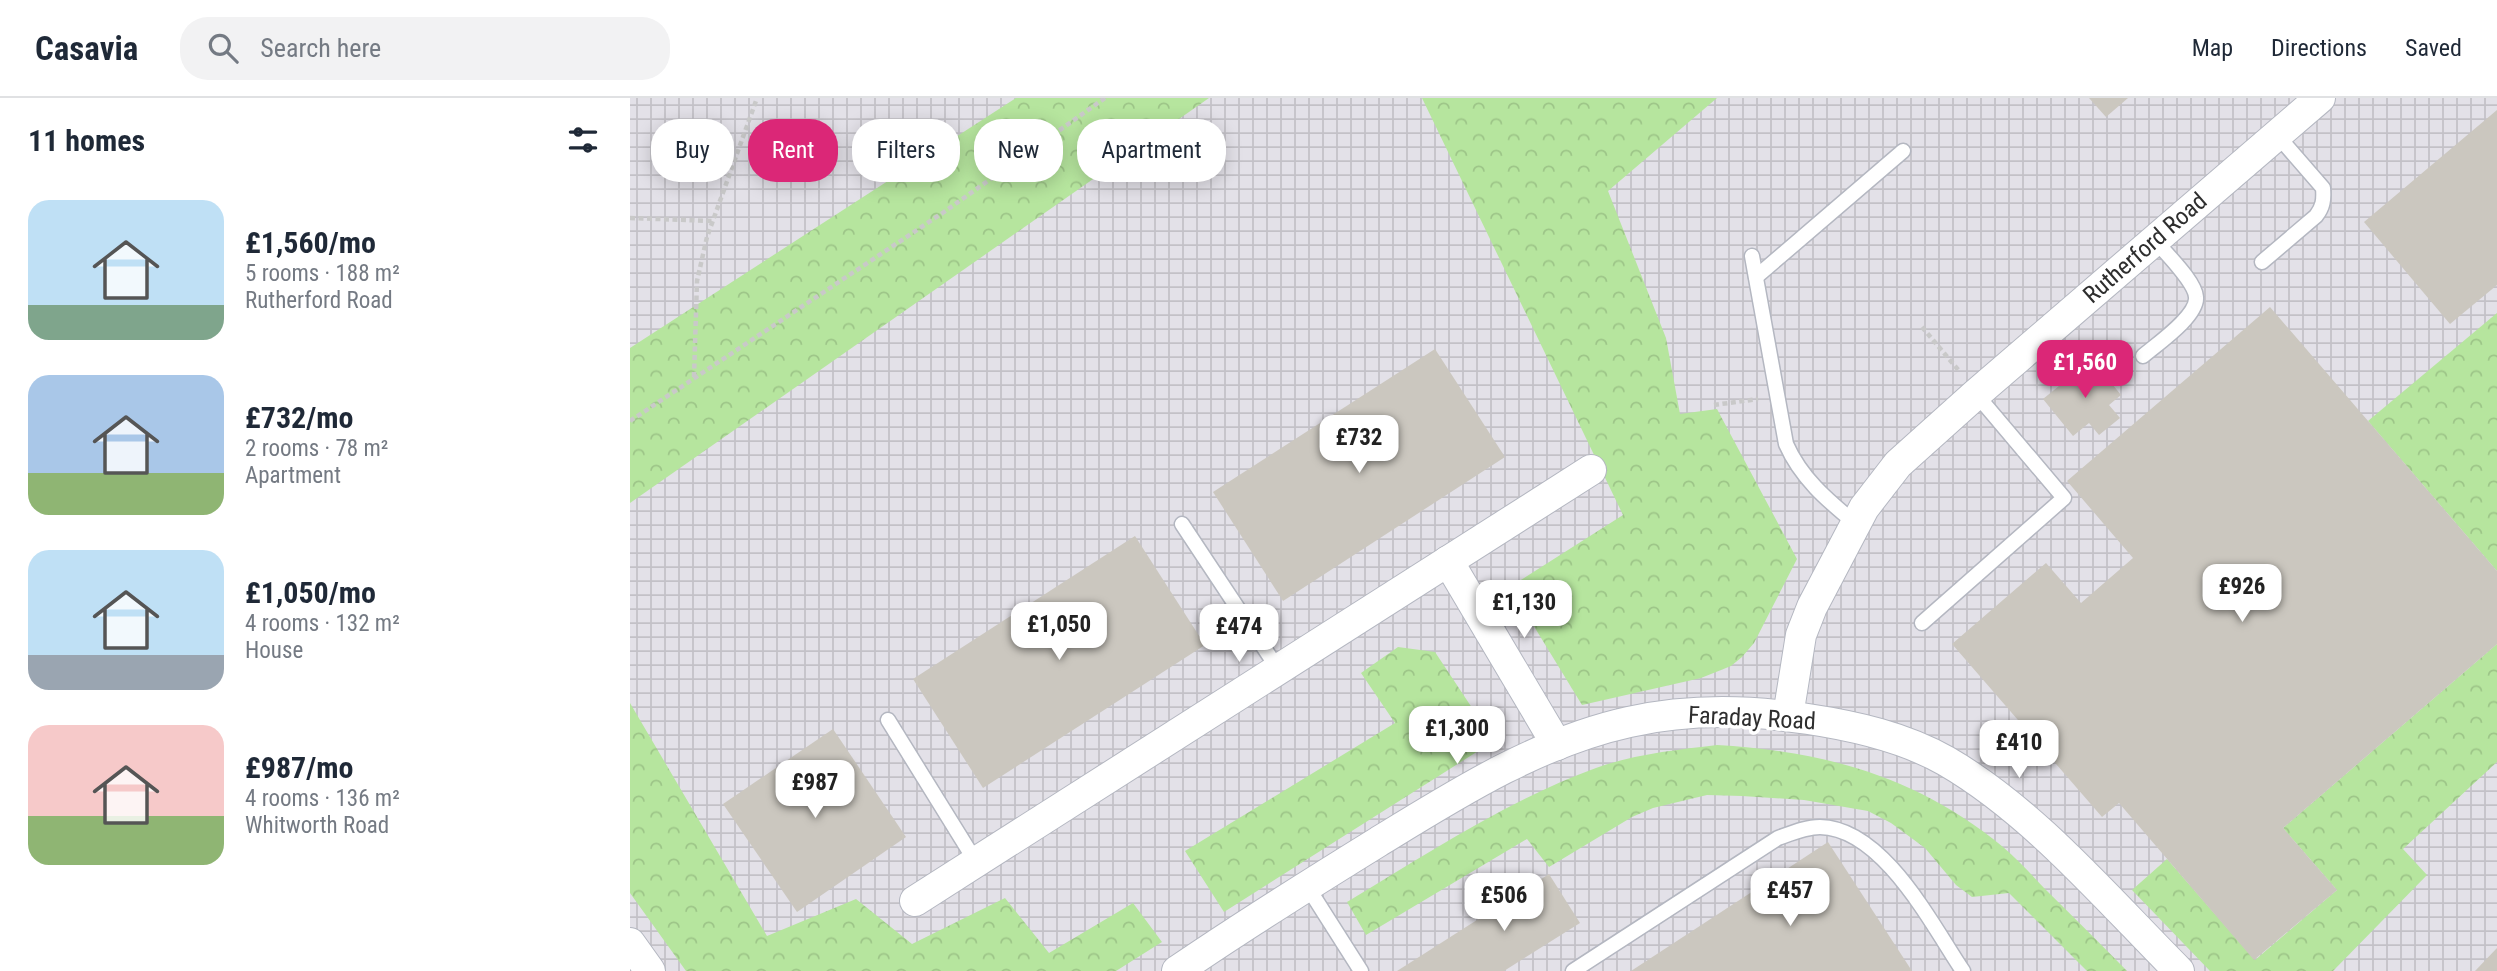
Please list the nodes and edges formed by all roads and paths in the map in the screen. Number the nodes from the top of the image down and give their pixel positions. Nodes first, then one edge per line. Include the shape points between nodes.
1 (757, 98) edge
2 (1105, 98) edge
3 (2319, 98) edge
4 (2277, 135) junction
5 (1903, 151) dead end
6 (630, 219) edge
7 (713, 221) junction
8 (2155, 240) junction
9 (1752, 256) dead end
10 (2262, 262) dead end
11 (1756, 277) junction
12 (1922, 327) dead end
13 (2143, 355) dead end
14 (694, 377) junction
15 (1969, 384) junction
16 (1778, 396) junction
17 (1714, 405) dead end
18 (630, 421) edge
19 (1591, 470) dead end
20 (1855, 523) junction
21 (1182, 524) dead end
22 (1448, 561) junction
23 (1922, 623) dead end
24 (1278, 669) junction
25 (1788, 716) junction
26 (888, 720) dead end
27 (1557, 744) junction
28 (976, 862) junction
29 (1307, 886) junction
30 (915, 901) dead end
31 (630, 943) edge
32 (650, 971) edge
33 (1177, 971) edge
34 (1361, 971) edge
35 (1573, 971) edge
36 (1963, 971) edge
37 (2179, 971) edge

1 - 7 path
2 - 14 path via 944,212
3 - 4 street, Rutherford Road
4 - 8 street, Rutherford Road
4 - 10 lane via 2323,188 2323,207
5 - 11 lane
6 - 7 path
7 - 14 path via 697,281
8 - 13 lane via 2192,285 2197,298 2184,320
8 - 15 street, Rutherford Road
9 - 11 lane
11 - 16 lane
12 - 15 path
14 - 18 path
15 - 20 street, Rutherford Road via 1874,493
15 - 23 lane via 2064,498
16 - 17 path
16 - 20 lane via 1786,444 1794,461 1815,489
19 - 22 street
20 - 25 street, Rutherford Road via 1801,635
21 - 24 lane
22 - 24 street
22 - 27 street
24 - 28 street
25 - 27 street, Faraday Road via 1667,715
25 - 37 street, Faraday Road via 1895,738 1974,778 2025,817
26 - 28 lane
27 - 29 street, Faraday Road via 1453,796
28 - 30 street
29 - 33 street, Faraday Road
29 - 34 lane
31 - 32 street
35 - 36 lane via 1779,838 1820,827 1858,839 1886,860

